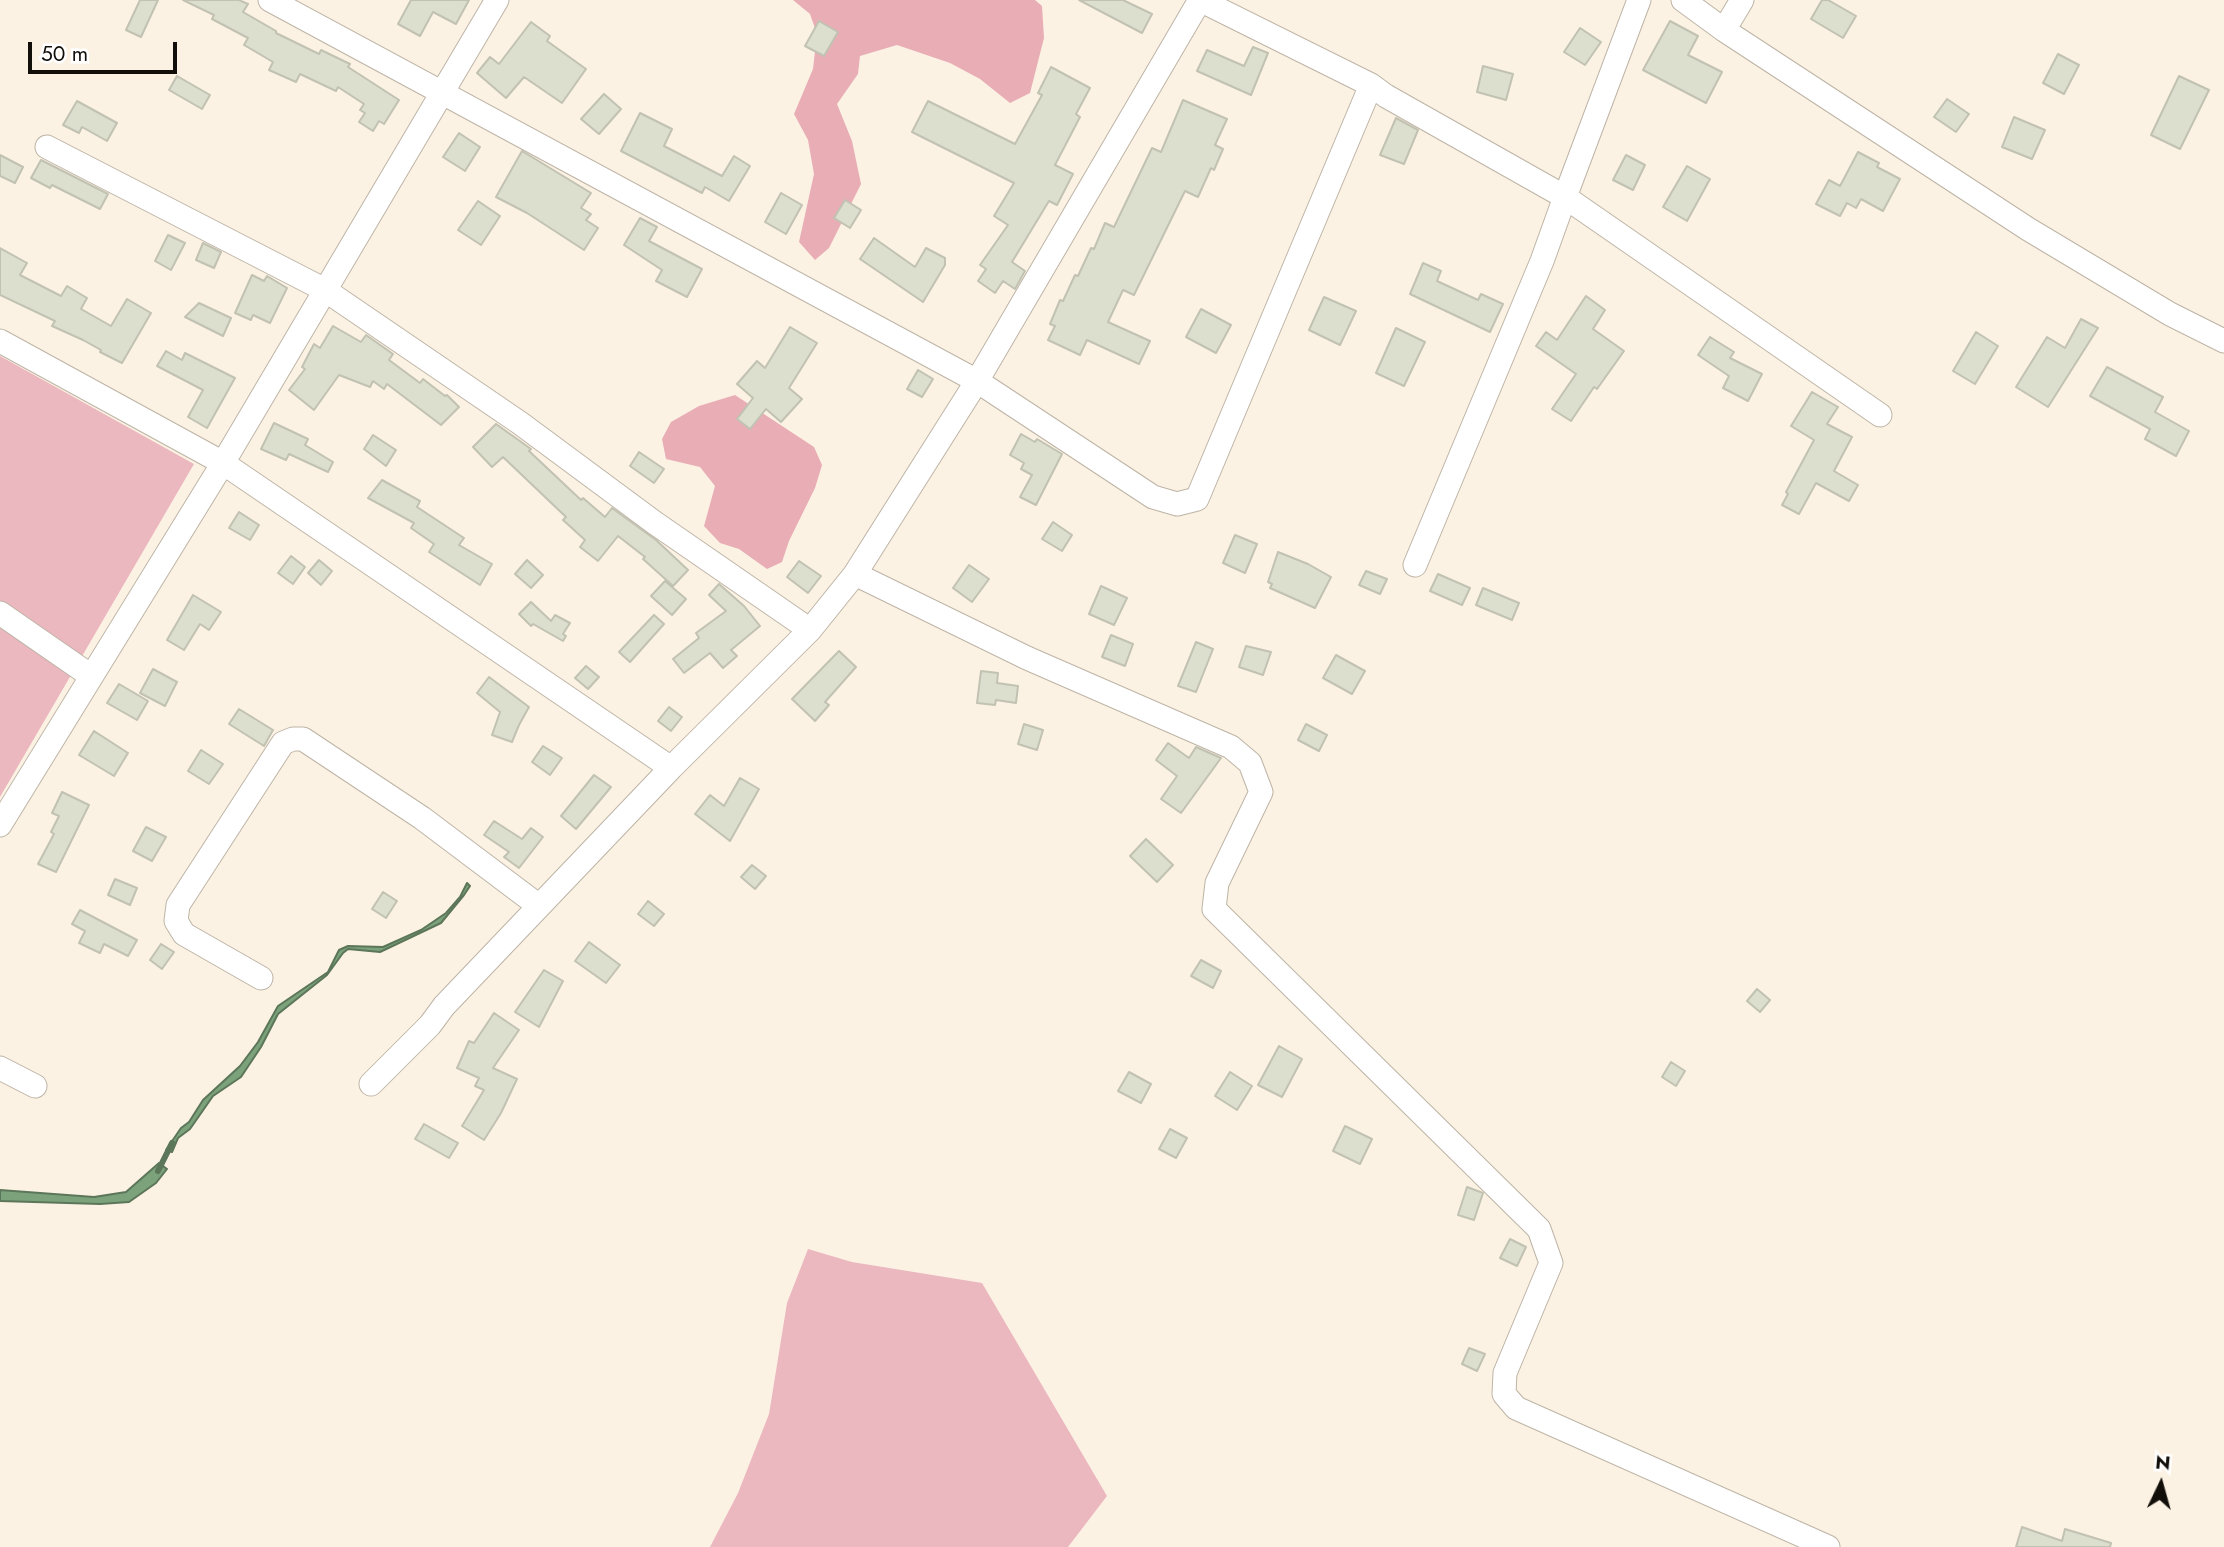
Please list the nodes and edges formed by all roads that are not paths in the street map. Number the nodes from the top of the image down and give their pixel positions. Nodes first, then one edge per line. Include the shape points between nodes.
1 (270, 0) edge
2 (497, 0) edge
3 (1200, 0) edge
4 (1639, 0) edge
5 (1683, 0) edge
6 (1742, 0) edge
7 (1724, 30) junction
8 (1371, 85) junction
9 (442, 94) junction
10 (47, 148) dead end
11 (1565, 197) junction
12 (325, 290) junction
13 (0, 341) edge
14 (2224, 341) edge
15 (977, 382) junction
16 (1880, 415) dead end
17 (223, 463) junction
18 (1415, 565) dead end
19 (855, 574) junction
20 (0, 613) edge
21 (810, 630) junction
22 (92, 676) junction
23 (671, 768) junction
24 (0, 825) edge
25 (539, 906) junction
26 (261, 978) dead end
27 (0, 1068) edge
28 (371, 1084) dead end
29 (35, 1086) dead end
30 (1828, 1547) edge

1 - 9 street
2 - 9 street
3 - 8 street
3 - 15 street
4 - 11 street
5 - 7 street
6 - 7 street
7 - 14 street via 2028,229
8 - 11 street
8 - 15 street via 1197,499 1177,504 1153,497
9 - 12 street
9 - 15 street
10 - 12 street
11 - 16 street
11 - 18 street
12 - 17 street
12 - 21 street
13 - 17 street
15 - 19 street
17 - 22 street
17 - 23 street
19 - 21 street
19 - 30 street via 1027,658 1231,747 1250,763 1261,792 1217,883 1214,909 1539,1229 1551,1263 1505,1373 1504,1394 1516,1408
20 - 22 street
21 - 23 street
22 - 24 street
23 - 25 street
25 - 26 street via 422,818 303,739 293,738 283,743 178,905 176,921 184,934
25 - 28 street
27 - 29 street

